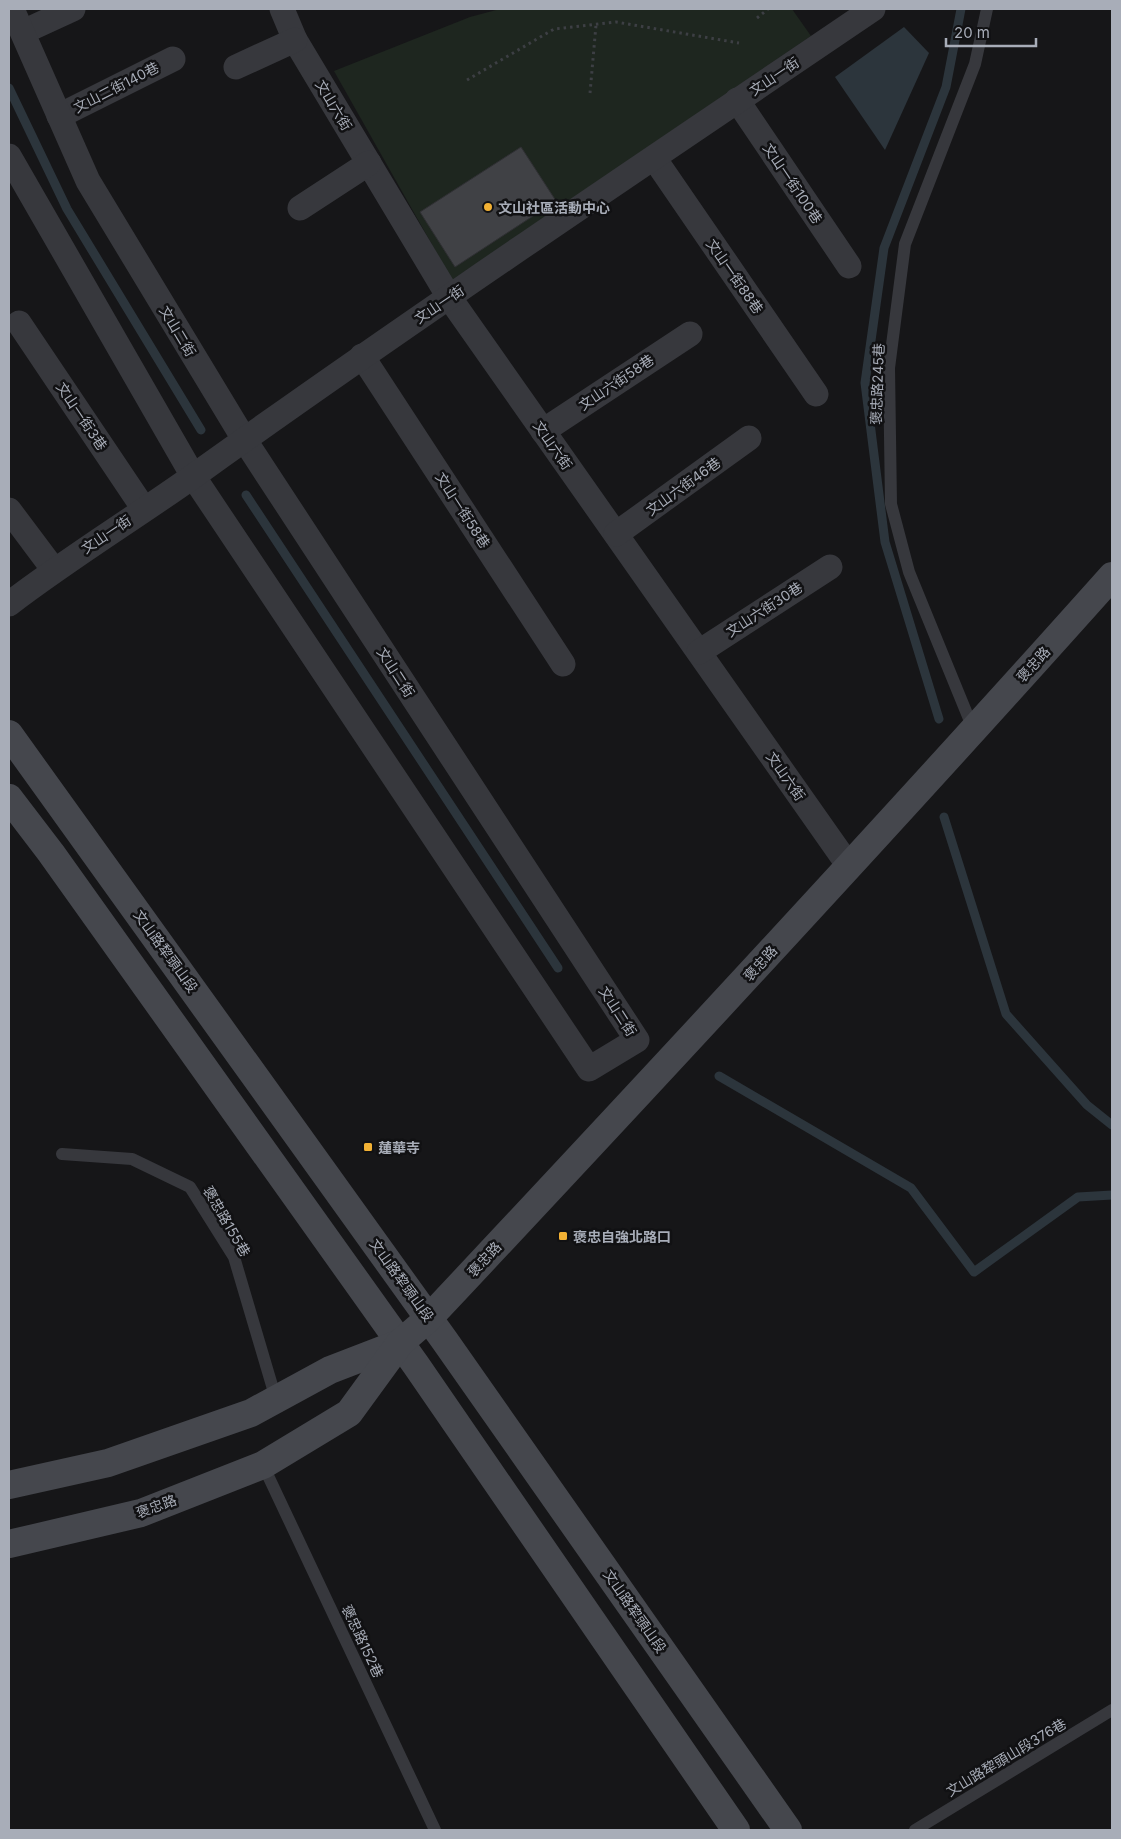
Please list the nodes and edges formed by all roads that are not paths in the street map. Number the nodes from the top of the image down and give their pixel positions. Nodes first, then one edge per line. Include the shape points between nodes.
1 (12, 9) edge
2 (73, 9) edge
3 (282, 9) edge
4 (873, 9) edge
5 (987, 9) edge
6 (23, 32) junction
7 (295, 40) junction
8 (173, 59) dead end
9 (236, 67) dead end
10 (736, 100) junction
11 (59, 116) junction
12 (9, 156) edge
13 (654, 158) junction
14 (369, 163) junction
15 (300, 208) dead end
16 (849, 266) dead end
17 (450, 298) junction
18 (19, 323) dead end
19 (690, 334) dead end
20 (362, 356) junction
21 (816, 394) dead end
22 (543, 431) junction
23 (749, 438) dead end
24 (244, 439) junction
25 (193, 476) junction
26 (144, 509) junction
27 (9, 510) edge
28 (616, 534) junction
29 (830, 567) dead end
30 (54, 570) junction
31 (1112, 576) edge
32 (9, 604) edge
33 (699, 652) junction
34 (564, 664) dead end
35 (974, 731) junction
36 (9, 734) edge
37 (9, 798) edge
38 (849, 866) junction
39 (62, 1154) dead end
40 (429, 1318) junction
41 (400, 1343) junction
42 (276, 1399) junction
43 (263, 1465) junction
44 (9, 1485) edge
45 (9, 1544) edge
46 (1112, 1710) edge
47 (435, 1830) edge
48 (736, 1830) edge
49 (788, 1830) edge
50 (915, 1830) edge

1 - 6 street, 文山二街
2 - 6 street
3 - 7 street, 文山六街
4 - 10 street, 文山一街
5 - 35 lane, 褒忠路245巷 via 975,64 906,244 889,368 891,504 909,572
6 - 11 street, 文山二街
7 - 9 street
7 - 14 street, 文山六街
8 - 11 street, 文山二街140巷
10 - 13 street, 文山一街
10 - 16 street, 文山一街100巷
11 - 24 street, 文山二街 via 88,182
12 - 25 street, 文山二街
13 - 17 street, 文山一街
13 - 21 street, 文山一街88巷
14 - 15 street
14 - 17 street, 文山六街
17 - 20 street, 文山一街
17 - 22 street, 文山六街
18 - 26 street, 文山一街3巷
19 - 22 street, 文山六街58巷
20 - 24 street, 文山一街
20 - 34 street, 文山一街58巷
22 - 28 street, 文山六街
23 - 28 street, 文山六街46巷
24 - 25 street, 文山一街
24 - 25 street, 文山二街 via 637,1040 589,1069
25 - 26 street, 文山一街
26 - 30 street, 文山一街
27 - 30 street
28 - 33 street, 文山六街
29 - 33 street, 文山六街30巷
30 - 32 street, 文山一街
31 - 35 main road, 褒忠路
33 - 38 street, 文山六街
35 - 38 main road, 褒忠路
36 - 40 main road, 文山路犂頭山段
37 - 41 main road
38 - 40 main road, 褒忠路
39 - 42 lane, 褒忠路155巷 via 132,1159 190,1186 234,1257
40 - 41 main road, 褒忠路
40 - 49 main road, 文山路犂頭山段
41 - 42 main road, 褒忠路 via 330,1370
41 - 43 main road, 褒忠路 via 349,1413
41 - 48 main road
42 - 44 main road, 褒忠路 via 251,1413 108,1463
43 - 45 main road, 褒忠路 via 141,1513
43 - 47 lane, 褒忠路152巷
46 - 50 lane, 文山路犂頭山段376巷

